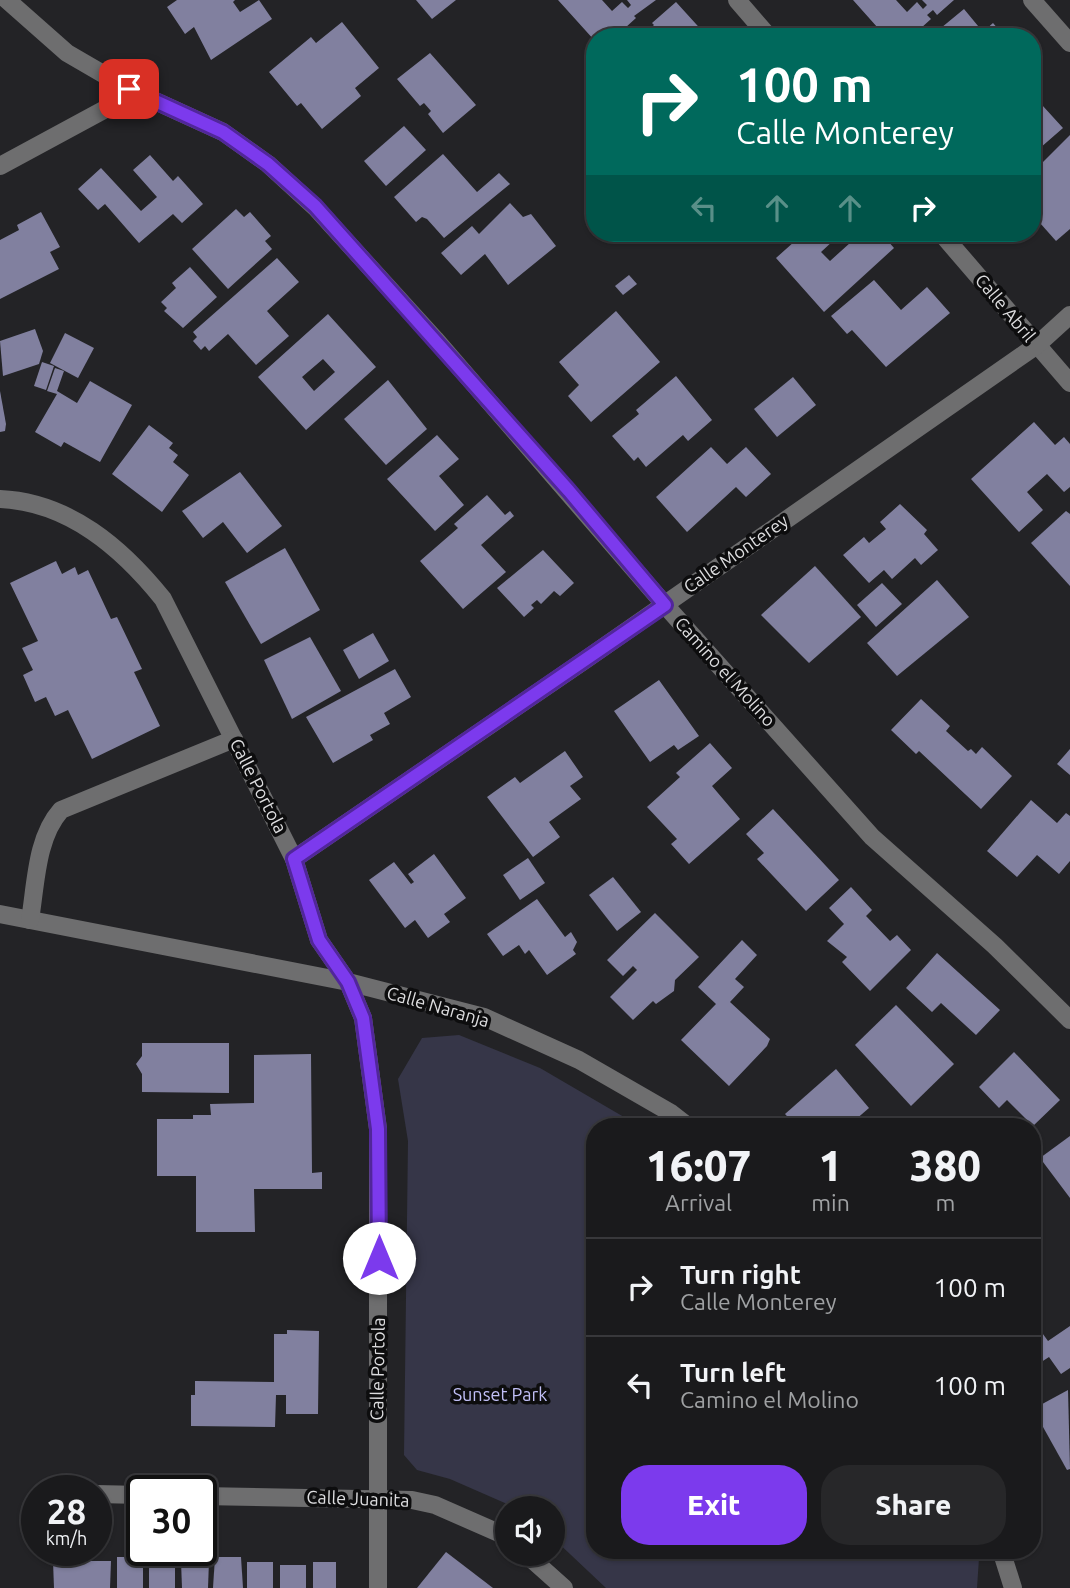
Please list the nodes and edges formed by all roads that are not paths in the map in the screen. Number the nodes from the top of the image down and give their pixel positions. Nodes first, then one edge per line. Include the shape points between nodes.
1 (7, 0) edge
2 (737, 0) edge
3 (1032, 0) edge
4 (761, 28) edge
5 (1070, 43) edge
6 (129, 89) junction
7 (0, 166) edge
8 (949, 242) edge
9 (1070, 315) edge
10 (1037, 345) junction
11 (1070, 383) edge
12 (0, 499) edge
13 (665, 605) junction
14 (234, 739) junction
15 (294, 859) junction
16 (0, 914) edge
17 (30, 919) junction
18 (348, 982) junction
19 (1070, 1020) edge
20 (677, 1118) edge
21 (217, 1496) edge
22 (377, 1499) junction
23 (495, 1531) edge
24 (1004, 1559) edge
25 (539, 1566) edge
26 (378, 1588) edge
27 (564, 1588) edge
28 (1013, 1588) edge

1 - 6 street, Camino el Molino via 67,53
2 - 4 street
3 - 5 street
6 - 7 street via 111,106
6 - 13 street, Camino el Molino via 223,132 315,206
8 - 10 street, Calle Abril
9 - 10 street, Calle Monterey
10 - 11 street, Calle Abril
10 - 13 street, Calle Monterey
12 - 14 street, Calle Portola via 62,512 105,539 139,569 163,599
13 - 15 street, Calle Monterey
13 - 19 street, Camino el Molino via 872,837
14 - 15 street, Calle Portola
14 - 17 street via 61,810 44,838
15 - 18 street, Calle Portola via 319,940
16 - 17 street, Calle Naranja
17 - 18 street, Calle Naranja
18 - 20 street, Calle Naranja via 484,1017 579,1060
18 - 22 street, Calle Portola via 363,1018 378,1129
21 - 22 street, Calle Juanita
22 - 23 street, Calle Juanita via 435,1505
22 - 26 street, Calle Portola
24 - 28 street
25 - 27 street

